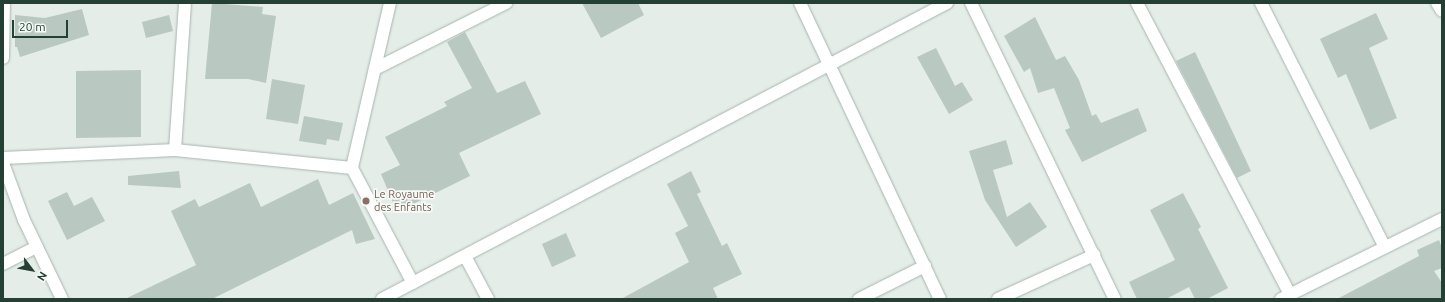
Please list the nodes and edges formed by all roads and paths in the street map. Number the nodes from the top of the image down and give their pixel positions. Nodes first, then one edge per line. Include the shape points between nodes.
1 (4, 3) edge
2 (185, 3) edge
3 (390, 3) edge
4 (506, 3) edge
5 (800, 3) edge
6 (947, 3) edge
7 (971, 3) edge
8 (1137, 3) edge
9 (1261, 3) edge
10 (1438, 3) edge
11 (1442, 11) edge
12 (3, 58) edge
13 (830, 64) junction
14 (375, 69) junction
15 (175, 150) junction
16 (3, 158) edge
17 (3, 163) edge
18 (352, 168) junction
19 (1442, 219) edge
20 (37, 247) junction
21 (1385, 247) junction
22 (1094, 255) junction
23 (465, 256) junction
24 (3, 264) edge
25 (925, 266) junction
26 (413, 283) junction
27 (1285, 297) edge
28 (62, 299) edge
29 (382, 299) edge
30 (488, 299) edge
31 (858, 299) edge
32 (940, 299) edge
33 (998, 299) edge
34 (1115, 299) edge

1 - 12 street
2 - 15 street
3 - 14 street
4 - 14 street
5 - 13 street
6 - 13 street
7 - 22 street
8 - 27 street
9 - 21 street
10 - 11 street
13 - 23 street
13 - 25 street
14 - 18 street
15 - 16 street
15 - 18 street
17 - 20 street
18 - 26 street
19 - 21 street
20 - 24 street
20 - 28 street
21 - 27 street
22 - 33 street
22 - 34 street
23 - 26 street
23 - 30 street
25 - 31 street
25 - 32 street
26 - 29 street

